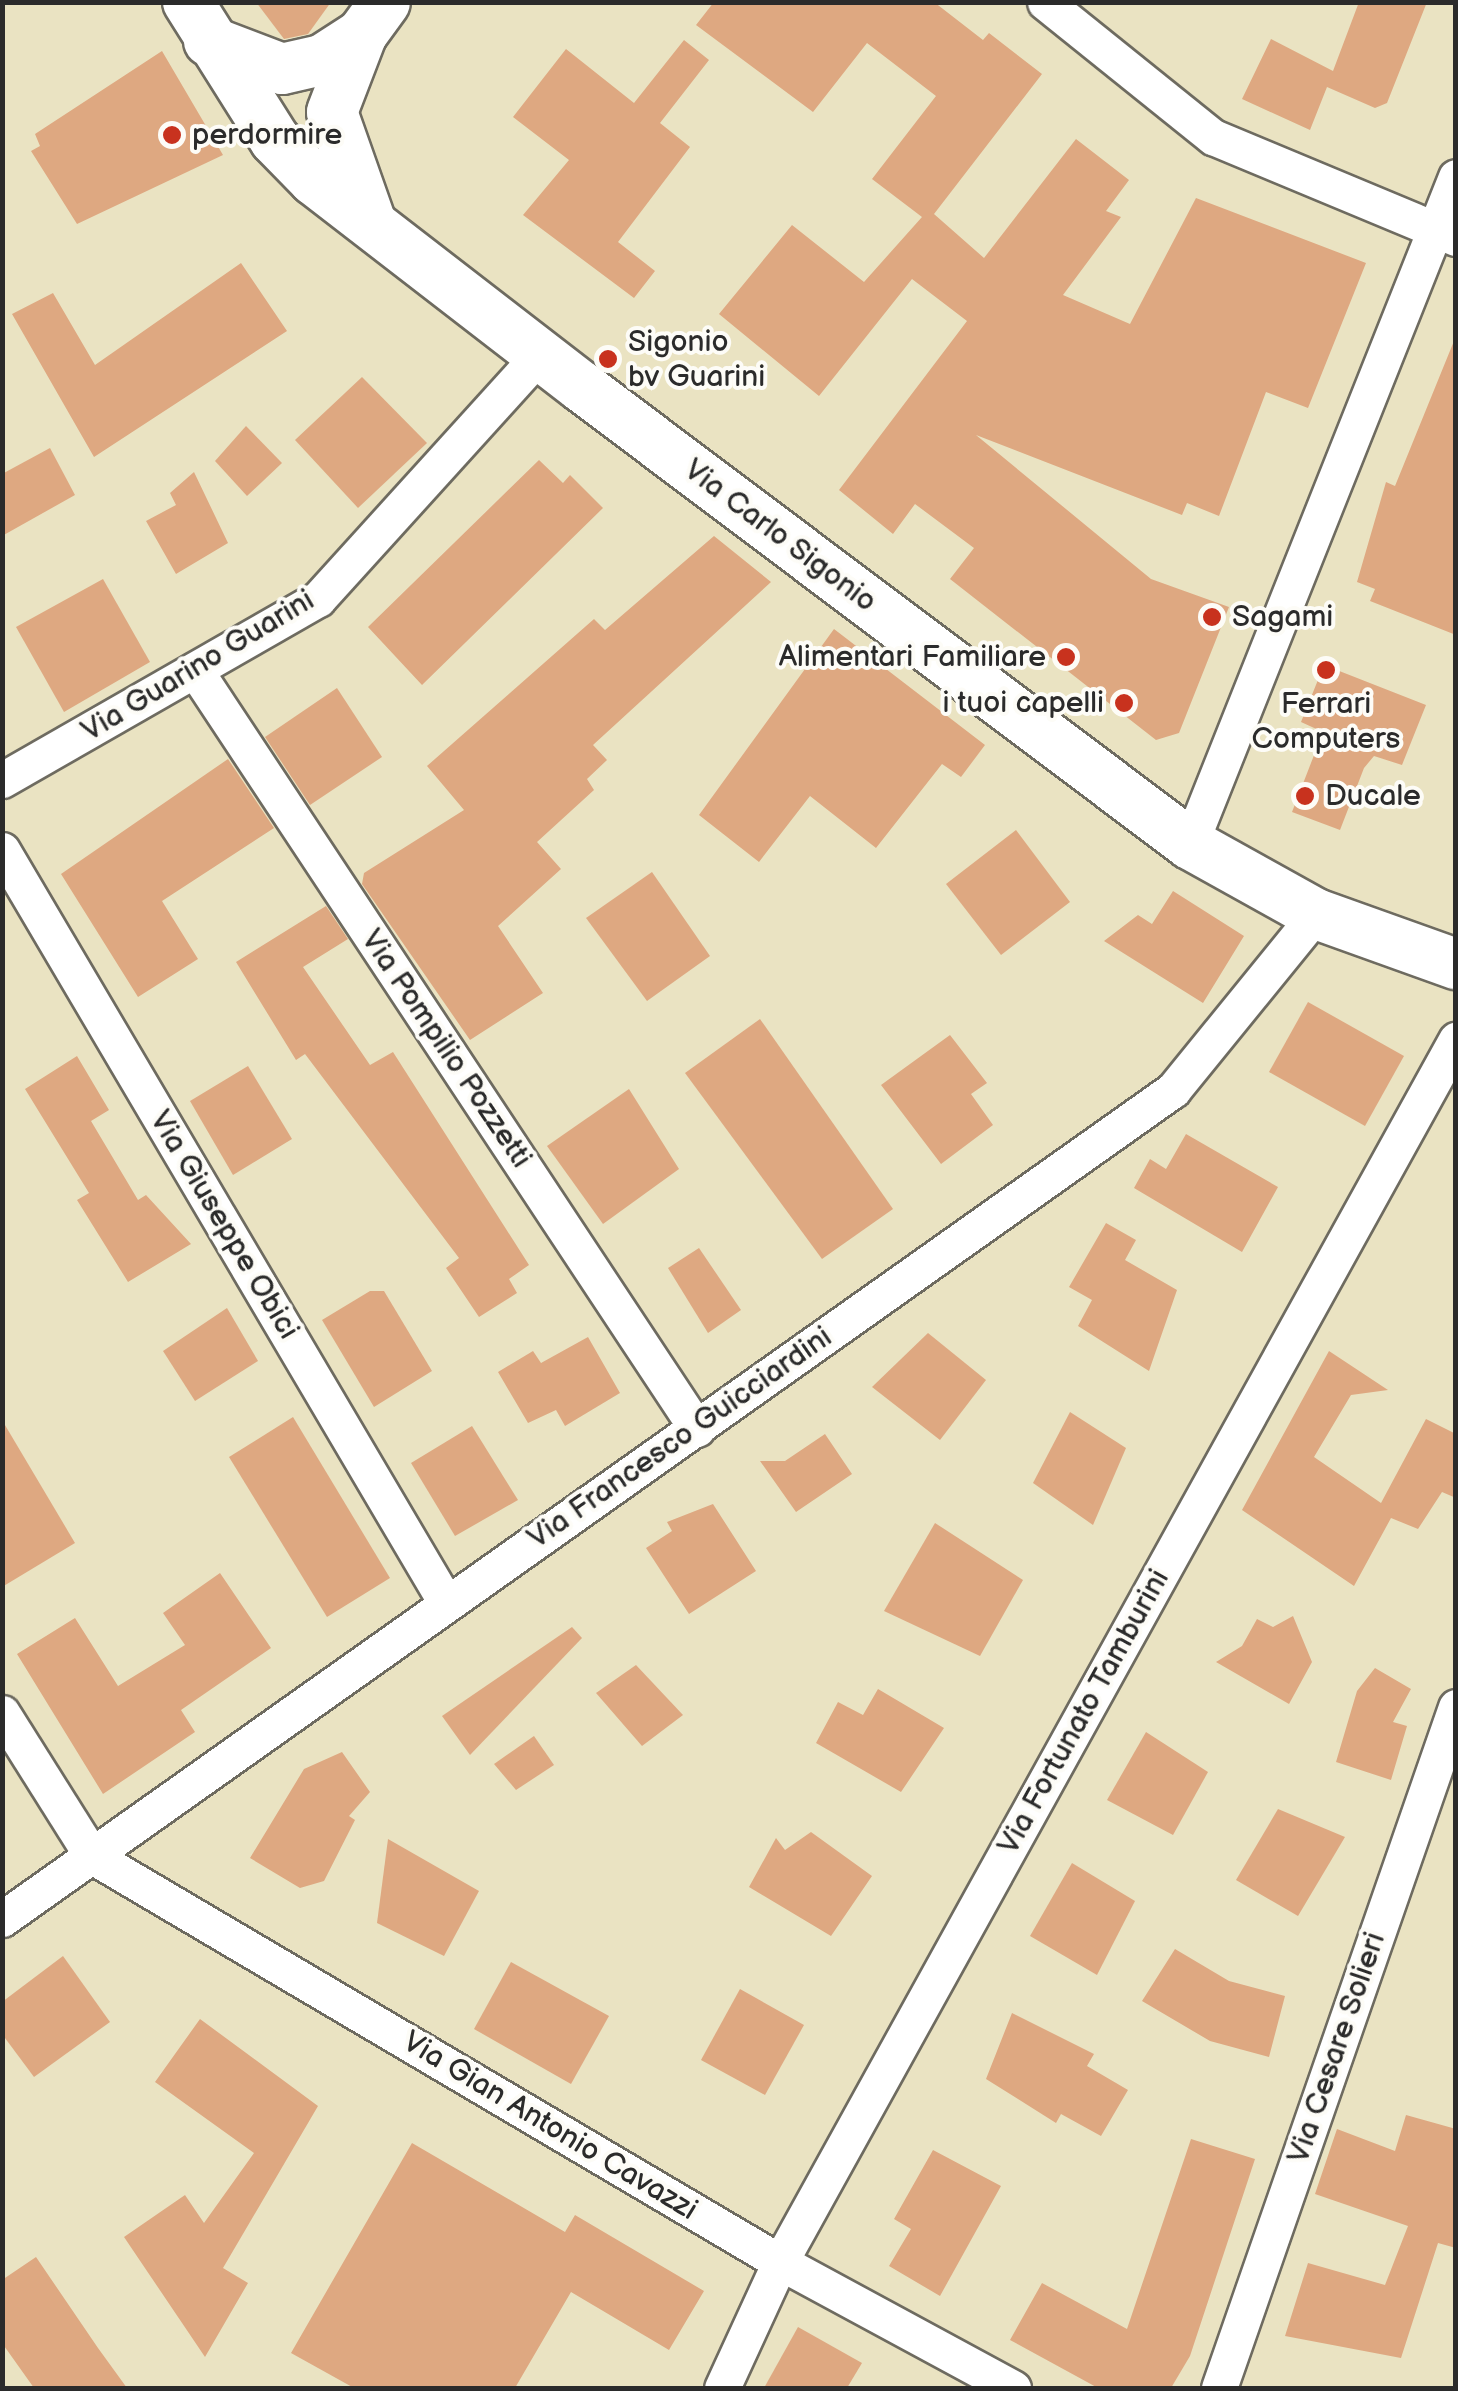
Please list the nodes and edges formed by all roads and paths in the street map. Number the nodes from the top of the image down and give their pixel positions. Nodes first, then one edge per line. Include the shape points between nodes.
1 (1045, 2) edge
2 (374, 18) edge
3 (199, 22) edge
4 (1456, 177) edge
5 (370, 220) junction
6 (1446, 234) edge
7 (540, 354) junction
8 (194, 670) junction
9 (2, 780) edge
10 (1190, 844) junction
11 (2, 850) edge
12 (1316, 914) junction
13 (1456, 964) edge
14 (1456, 1040) edge
15 (697, 1429) junction
16 (445, 1600) junction
17 (1456, 1708) edge
18 (2, 1713) edge
19 (92, 1856) junction
20 (2, 1919) edge
21 (780, 2262) junction
22 (722, 2388) edge
23 (1013, 2388) edge
24 (1219, 2388) edge

1 - 6 street via 1212,138
2 - 3 street via 322,60 282,69
2 - 5 street via 332,112
3 - 5 street, Via Carlo Sigonio via 275,140
4 - 6 street
5 - 7 street, Via Carlo Sigonio
6 - 10 street
7 - 8 street, Via Guarino Guarini via 318,598
7 - 10 street, Via Carlo Sigonio
8 - 9 street, Via Guarino Guarini
8 - 15 street, Via Pompilio Pozzetti
10 - 12 street, Via Carlo Sigonio
11 - 16 street, Via Giuseppe Obici
12 - 13 street, Via Carlo Sigonio
12 - 15 street, Via Francesco Guicciardini via 1173,1090
14 - 21 street, Via Fortunato Tamburini
15 - 16 street, Via Francesco Guicciardini
16 - 19 street, Via Francesco Guicciardini
17 - 24 street, Via Cesare Solieri
18 - 19 street
19 - 20 street, Via Francesco Guicciardini
19 - 21 street, Via Gian Antonio Cavazzi
21 - 22 street, Via Fortunato Tamburini
21 - 23 street, Via Gian Antonio Cavazzi

